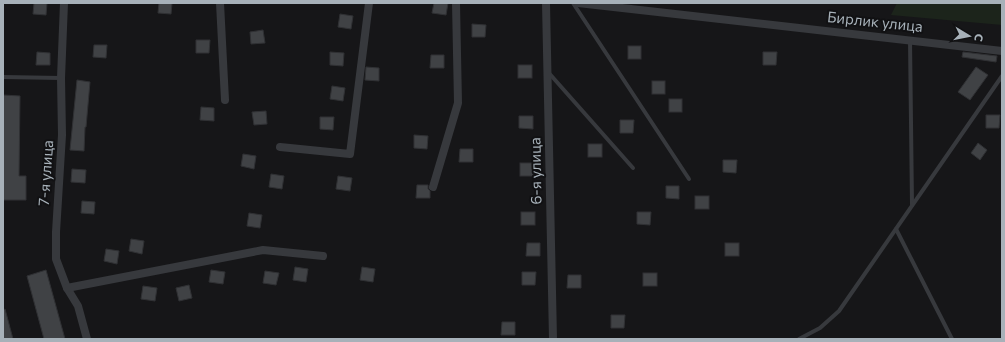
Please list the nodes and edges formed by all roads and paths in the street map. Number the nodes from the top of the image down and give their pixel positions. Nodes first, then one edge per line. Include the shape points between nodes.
1 (64, 3) edge
2 (220, 3) edge
3 (369, 3) edge
4 (456, 3) edge
5 (546, 3) edge
6 (573, 3) edge
7 (578, 3) edge
8 (910, 40) junction
9 (1002, 51) edge
10 (548, 72) junction
11 (1002, 76) edge
12 (3, 77) edge
13 (61, 78) junction
14 (225, 100) dead end
15 (280, 147) dead end
16 (632, 168) dead end
17 (689, 179) dead end
18 (433, 186) dead end
19 (912, 205) junction
20 (896, 229) junction
21 (323, 256) dead end
22 (67, 288) junction
23 (87, 339) edge
24 (553, 339) edge
25 (799, 339) edge
26 (952, 339) edge

1 - 13 street, 7-я улица
2 - 14 street
3 - 15 street via 350,154
4 - 18 street via 458,103
5 - 10 street, 6-я улица
6 - 17 lane
7 - 8 street, Бирлик улица
8 - 9 street, Бирлик улица
8 - 19 lane
10 - 16 lane
10 - 24 street, 6-я улица
11 - 19 lane
12 - 13 lane
13 - 22 street, 7-я улица via 62,135 56,259
19 - 20 lane
20 - 25 lane via 839,311 820,328
20 - 26 lane
21 - 22 street via 262,250
22 - 23 street, 7-я улица via 78,306

